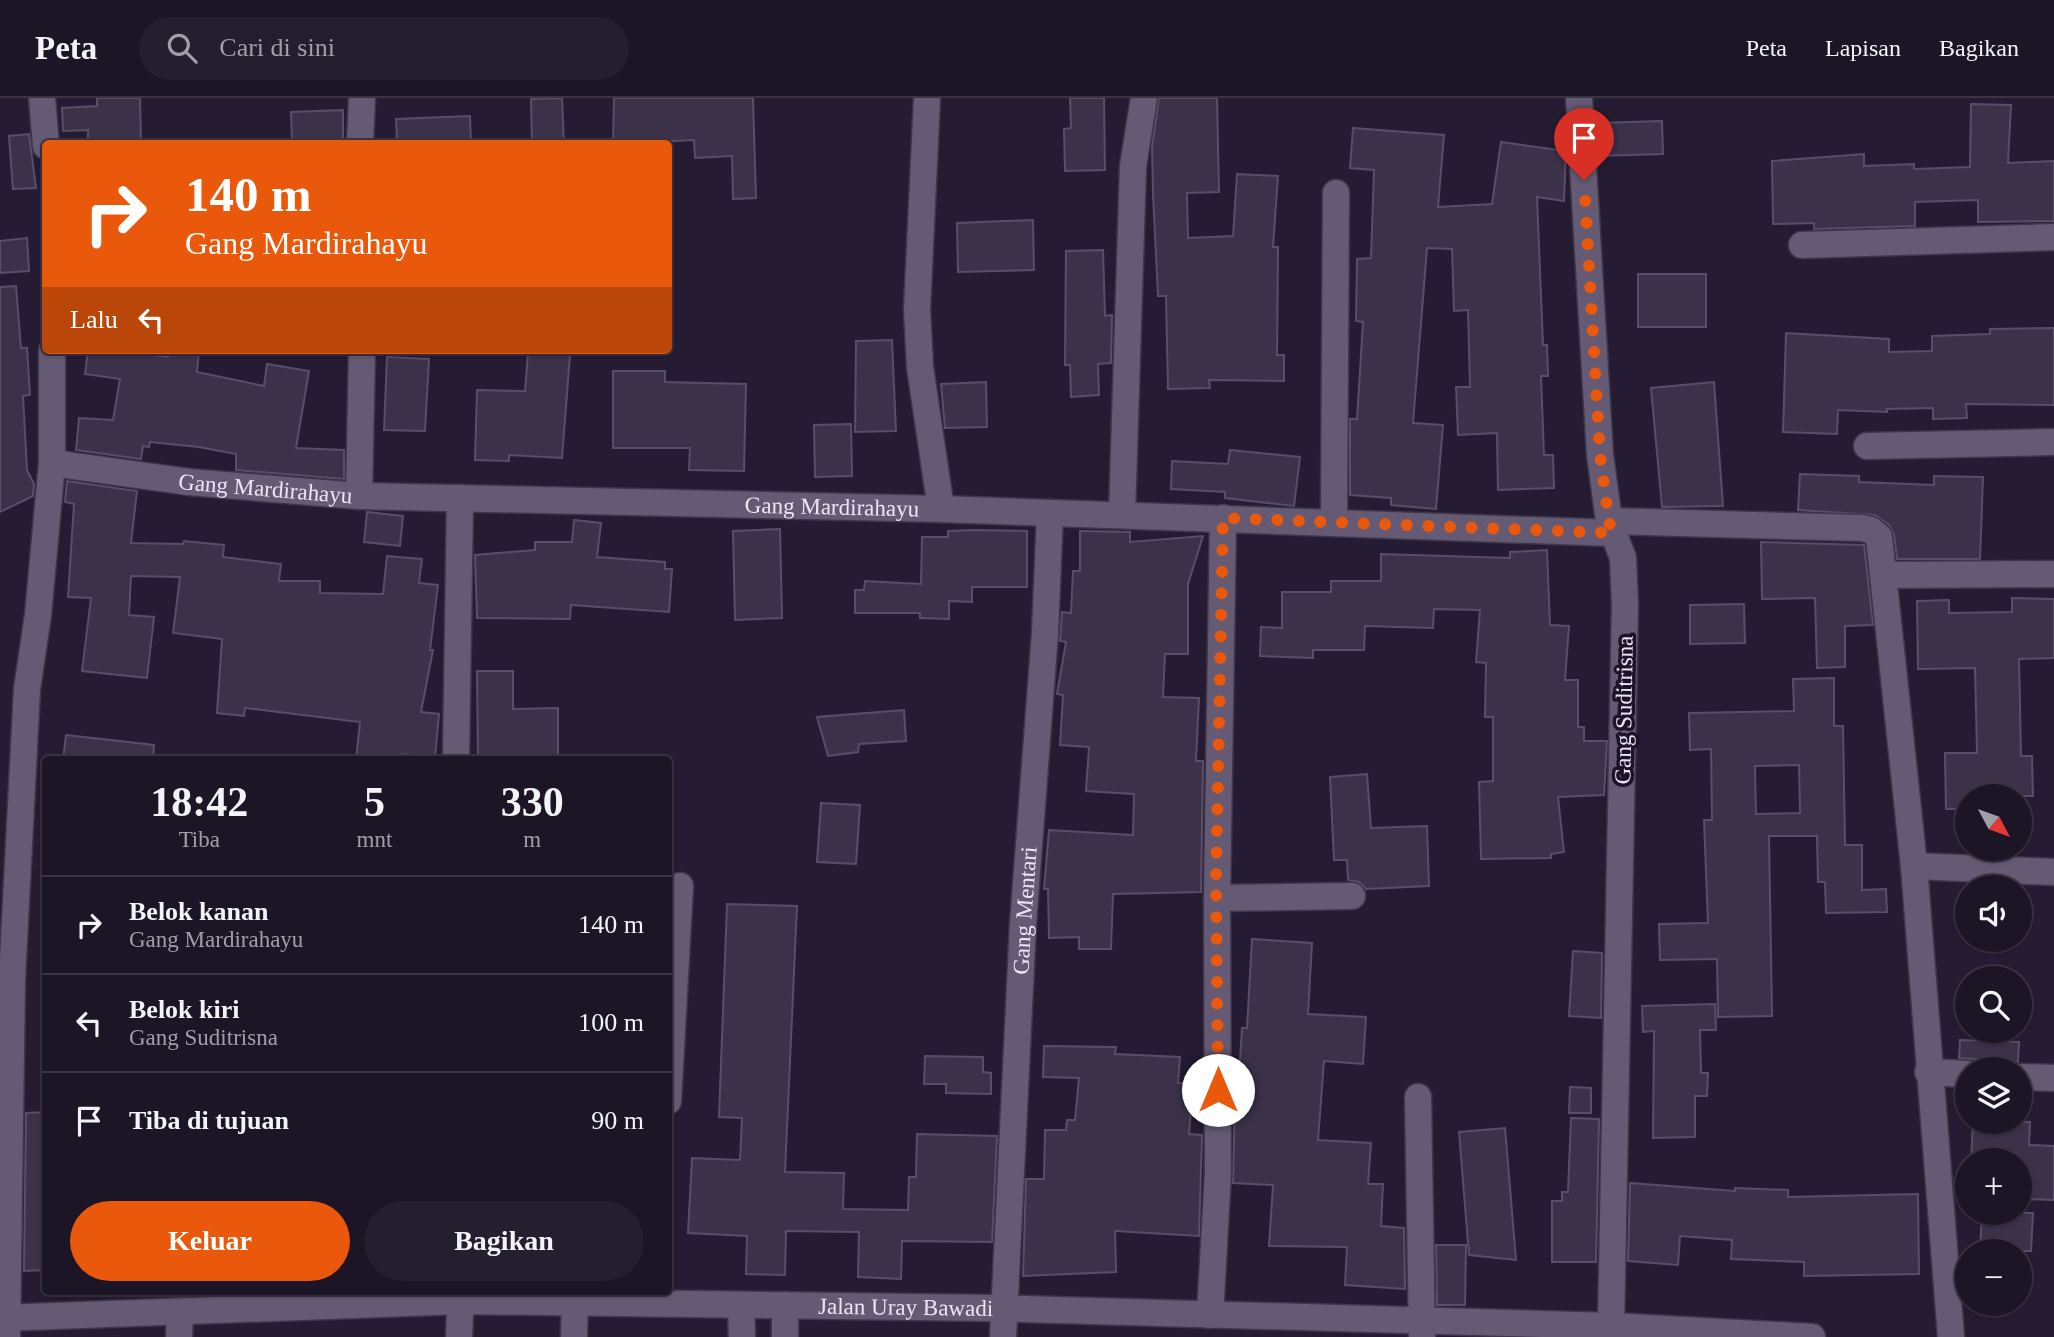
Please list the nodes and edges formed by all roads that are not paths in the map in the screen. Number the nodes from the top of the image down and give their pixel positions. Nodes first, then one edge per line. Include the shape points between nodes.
1 (42, 98) edge
2 (362, 98) edge
3 (927, 98) edge
4 (1144, 98) edge
5 (1579, 98) edge
6 (46, 140) edge
7 (359, 140) edge
8 (1336, 193) dead end
9 (2054, 237) edge
10 (1802, 245) dead end
11 (52, 354) edge
12 (362, 354) edge
13 (2054, 442) edge
14 (1867, 446) dead end
15 (52, 463) junction
16 (359, 496) junction
17 (460, 498) junction
18 (941, 509) junction
19 (1050, 513) junction
20 (1122, 515) junction
21 (1223, 518) junction
22 (1334, 521) junction
23 (1611, 527) junction
24 (2054, 574) edge
25 (1884, 575) junction
26 (456, 756) edge
27 (1914, 866) junction
28 (2054, 872) edge
29 (680, 886) dead end
30 (1352, 896) dead end
31 (1217, 898) junction
32 (672, 1029) edge
33 (1928, 1072) junction
34 (1955, 1073) edge
35 (2032, 1078) edge
36 (2054, 1079) edge
37 (1418, 1097) dead end
38 (461, 1296) edge
39 (575, 1297) edge
40 (387, 1298) edge
41 (658, 1298) edge
42 (741, 1305) junction
43 (785, 1305) junction
44 (1003, 1308) junction
45 (1210, 1315) junction
46 (5, 1324) edge
47 (180, 1324) edge
48 (1611, 1326) junction
49 (1422, 1330) edge
50 (459, 1337) edge
51 (574, 1337) edge
52 (742, 1337) edge
53 (785, 1337) edge
54 (1003, 1337) edge
55 (1795, 1337) edge
56 (1951, 1337) edge

1 - 6 street
2 - 7 street
3 - 18 street via 917,310 920,368
4 - 20 street via 1133,166
5 - 23 street, Gang Suditrisna via 1600,455
8 - 22 street
9 - 10 street
11 - 15 street
12 - 16 street
13 - 14 street
15 - 16 street, Gang Mardirahayu via 189,482
15 - 46 street via 27,689 12,965
16 - 17 street, Gang Mardirahayu
17 - 18 street, Gang Mardirahayu
17 - 26 street
18 - 19 street, Gang Mardirahayu
19 - 20 street, Gang Mardirahayu
19 - 44 street, Gang Mentari
20 - 21 street, Gang Mardirahayu
21 - 22 street, Gang Mardirahayu
21 - 31 street
22 - 23 street, Gang Mardirahayu
23 - 25 street, Gang Mardirahayu via 1866,528 1879,537
23 - 48 street, Gang Suditrisna via 1623,558 1625,606
24 - 25 street
25 - 27 street, Gang Mardirahayu
27 - 28 street
27 - 33 street, Gang Mardirahayu
29 - 32 street
30 - 31 street
31 - 45 street via 1218,1173
33 - 34 street
33 - 56 street, Gang Mardirahayu
35 - 36 street
37 - 49 street
38 - 39 street, Jalan Uray Bawadi
38 - 40 street, Jalan Uray Bawadi
38 - 50 street
39 - 41 street, Jalan Uray Bawadi
39 - 51 street
40 - 47 street, Jalan Uray Bawadi
41 - 42 street, Jalan Uray Bawadi
42 - 43 street, Jalan Uray Bawadi
42 - 52 street
43 - 44 street, Jalan Uray Bawadi
43 - 53 street
44 - 45 street, Jalan Uray Bawadi
44 - 54 street, Gang Mentari
45 - 49 street, Jalan Uray Bawadi
46 - 47 street, Jalan Uray Bawadi
48 - 49 street, Jalan Uray Bawadi
48 - 55 street, Jalan Uray Bawadi

